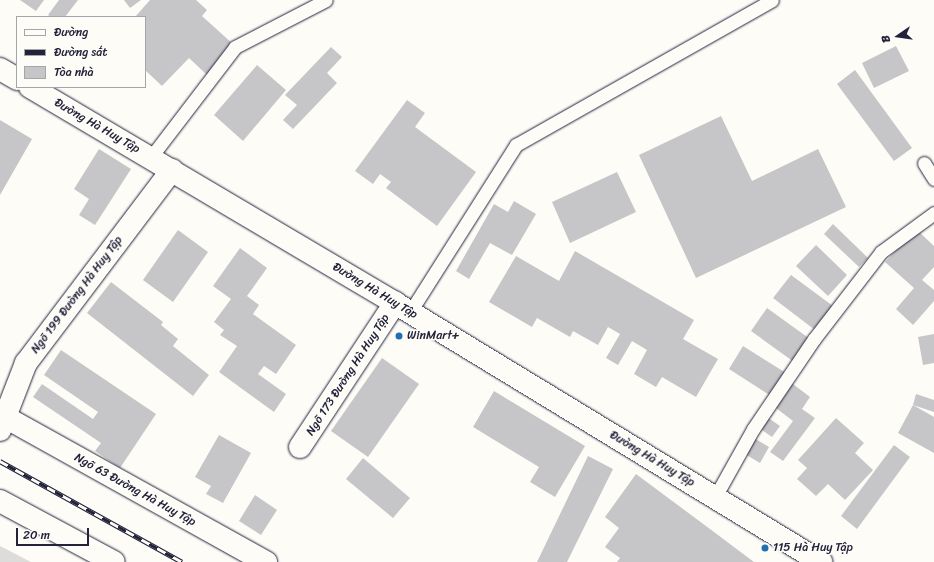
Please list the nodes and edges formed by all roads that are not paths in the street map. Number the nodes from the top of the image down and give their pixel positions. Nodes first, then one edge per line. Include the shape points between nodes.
1 (772, 0) edge
2 (318, 2) edge
3 (0, 70) edge
4 (16, 78) edge
5 (32, 88) edge
6 (150, 157) junction
7 (924, 163) dead end
8 (172, 170) junction
9 (934, 179) edge
10 (934, 213) edge
11 (403, 307) junction
12 (2, 424) edge
13 (300, 447) dead end
14 (715, 497) junction
15 (0, 501) edge
16 (114, 562) edge
17 (266, 562) edge
18 (821, 562) edge

1 - 11 lane via 516,145
2 - 6 lane via 236,47
3 - 4 main road
5 - 6 main road, Đường Hà Huy Tập
6 - 8 main road, Đường Hà Huy Tập
7 - 9 lane
8 - 11 main road, Đường Hà Huy Tập
8 - 12 main road, Ngõ 199 Đường Hà Huy Tập via 26,363
10 - 14 lane via 881,252 818,333 753,429
11 - 13 main road, Ngõ 173 Đường Hà Huy Tập
11 - 14 main road, Đường Hà Huy Tập
12 - 17 main road, Ngõ 63 Đường Hà Huy Tập
14 - 18 main road, Đường Hà Huy Tập
15 - 16 main road

